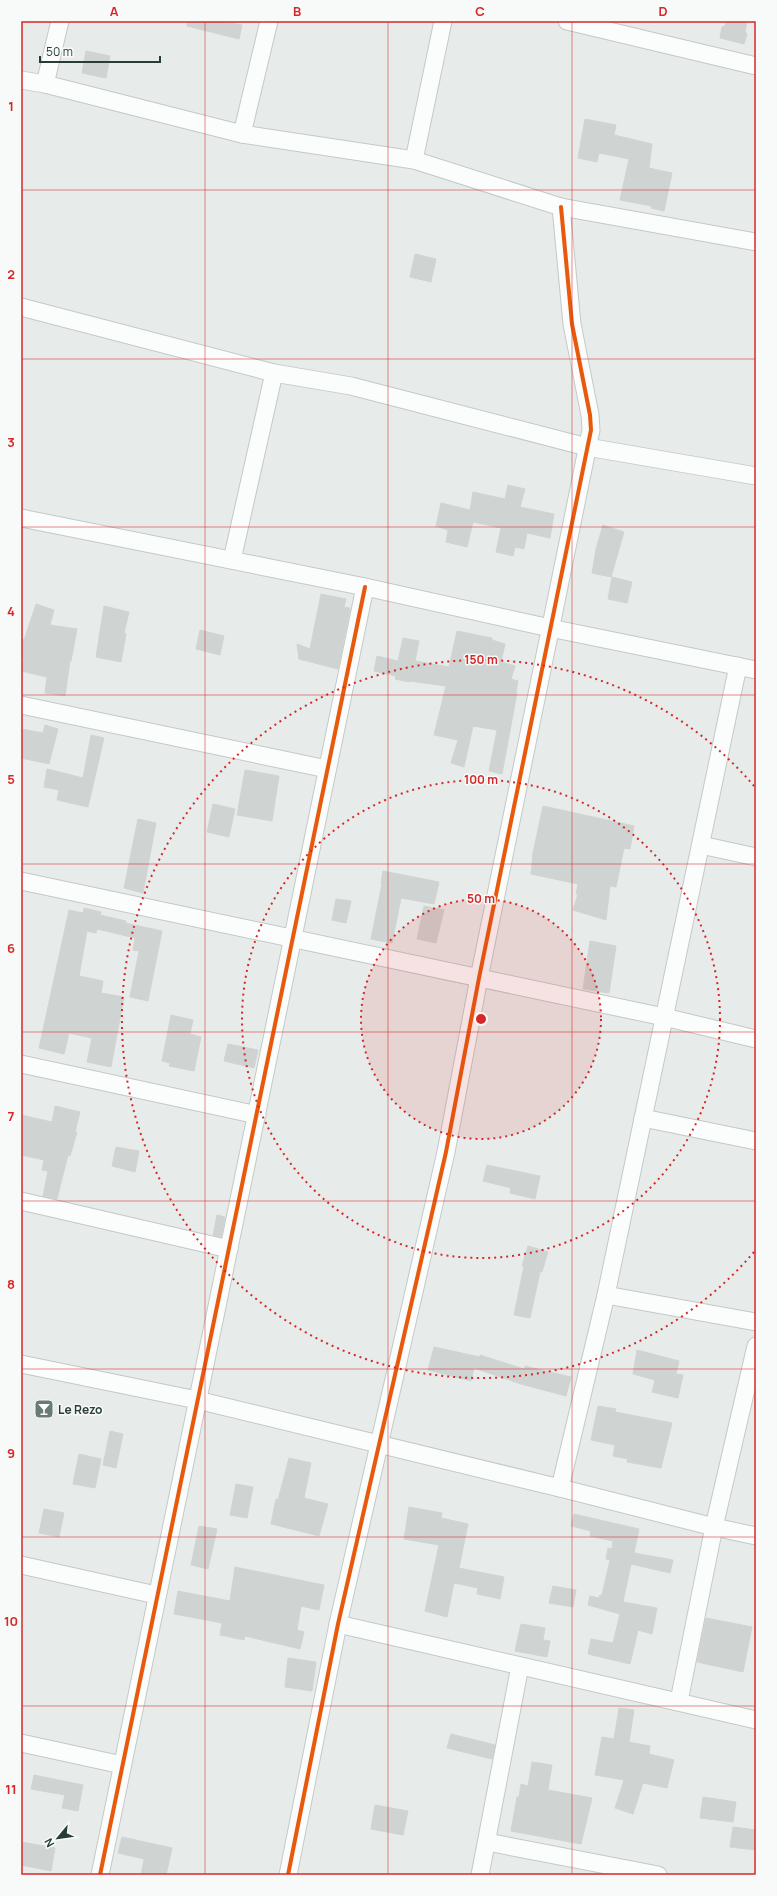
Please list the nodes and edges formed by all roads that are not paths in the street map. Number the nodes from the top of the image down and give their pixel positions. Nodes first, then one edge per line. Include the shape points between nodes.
1 (60, 21) edge
2 (269, 21) edge
3 (443, 21) edge
4 (567, 21) edge
5 (756, 66) edge
6 (21, 80) edge
7 (45, 84) junction
8 (242, 134) junction
9 (414, 160) junction
10 (561, 207) junction
11 (756, 242) edge
12 (21, 307) edge
13 (274, 373) junction
14 (587, 447) junction
15 (756, 476) edge
16 (21, 518) edge
17 (232, 560) junction
18 (365, 587) junction
19 (550, 628) junction
20 (738, 666) junction
21 (756, 670) edge
22 (21, 705) edge
23 (328, 769) junction
24 (701, 845) junction
25 (756, 857) edge
26 (21, 881) edge
27 (293, 939) junction
28 (479, 978) junction
29 (664, 1017) junction
30 (756, 1039) edge
31 (21, 1064) edge
32 (257, 1115) junction
33 (643, 1118) junction
34 (756, 1142) edge
35 (21, 1200) edge
36 (229, 1248) junction
37 (606, 1295) junction
38 (756, 1322) edge
39 (756, 1346) edge
40 (21, 1364) edge
41 (197, 1400) junction
42 (377, 1444) junction
43 (560, 1488) junction
44 (714, 1527) junction
45 (756, 1536) edge
46 (21, 1565) edge
47 (156, 1595) junction
48 (338, 1624) junction
49 (520, 1666) junction
50 (680, 1701) junction
51 (756, 1720) edge
52 (21, 1743) edge
53 (122, 1765) junction
54 (486, 1842) junction
55 (591, 1869) edge
56 (100, 1875) edge
57 (288, 1875) edge
58 (480, 1875) edge
59 (658, 1875) edge

1 - 7 street
2 - 8 street
3 - 9 street
4 - 5 street
6 - 7 street
7 - 8 street
8 - 9 street
9 - 10 street
10 - 11 street
10 - 14 street via 572,324 590,415 591,430
12 - 13 street
13 - 14 street via 351,386
13 - 17 street
14 - 15 street
14 - 19 street
16 - 17 street
17 - 18 street
18 - 19 street
18 - 23 street
19 - 20 street
19 - 28 street
20 - 21 street
20 - 24 street
22 - 23 street
23 - 27 street
24 - 25 street
24 - 29 street
26 - 27 street
27 - 28 street
27 - 32 street
28 - 29 street
28 - 42 street via 446,1152
29 - 30 street
29 - 33 street
31 - 32 street
32 - 36 street
33 - 34 street
33 - 37 street
35 - 36 street
36 - 41 street
37 - 38 street
37 - 43 street
39 - 44 street
40 - 41 street
41 - 42 street
41 - 47 street
42 - 43 street
42 - 48 street
43 - 44 street
44 - 45 street
44 - 50 street
46 - 47 street
47 - 53 street
48 - 49 street
48 - 57 street
49 - 50 street
49 - 54 street
50 - 51 street
52 - 53 street
53 - 56 street
54 - 55 street
54 - 58 street
55 - 59 street

